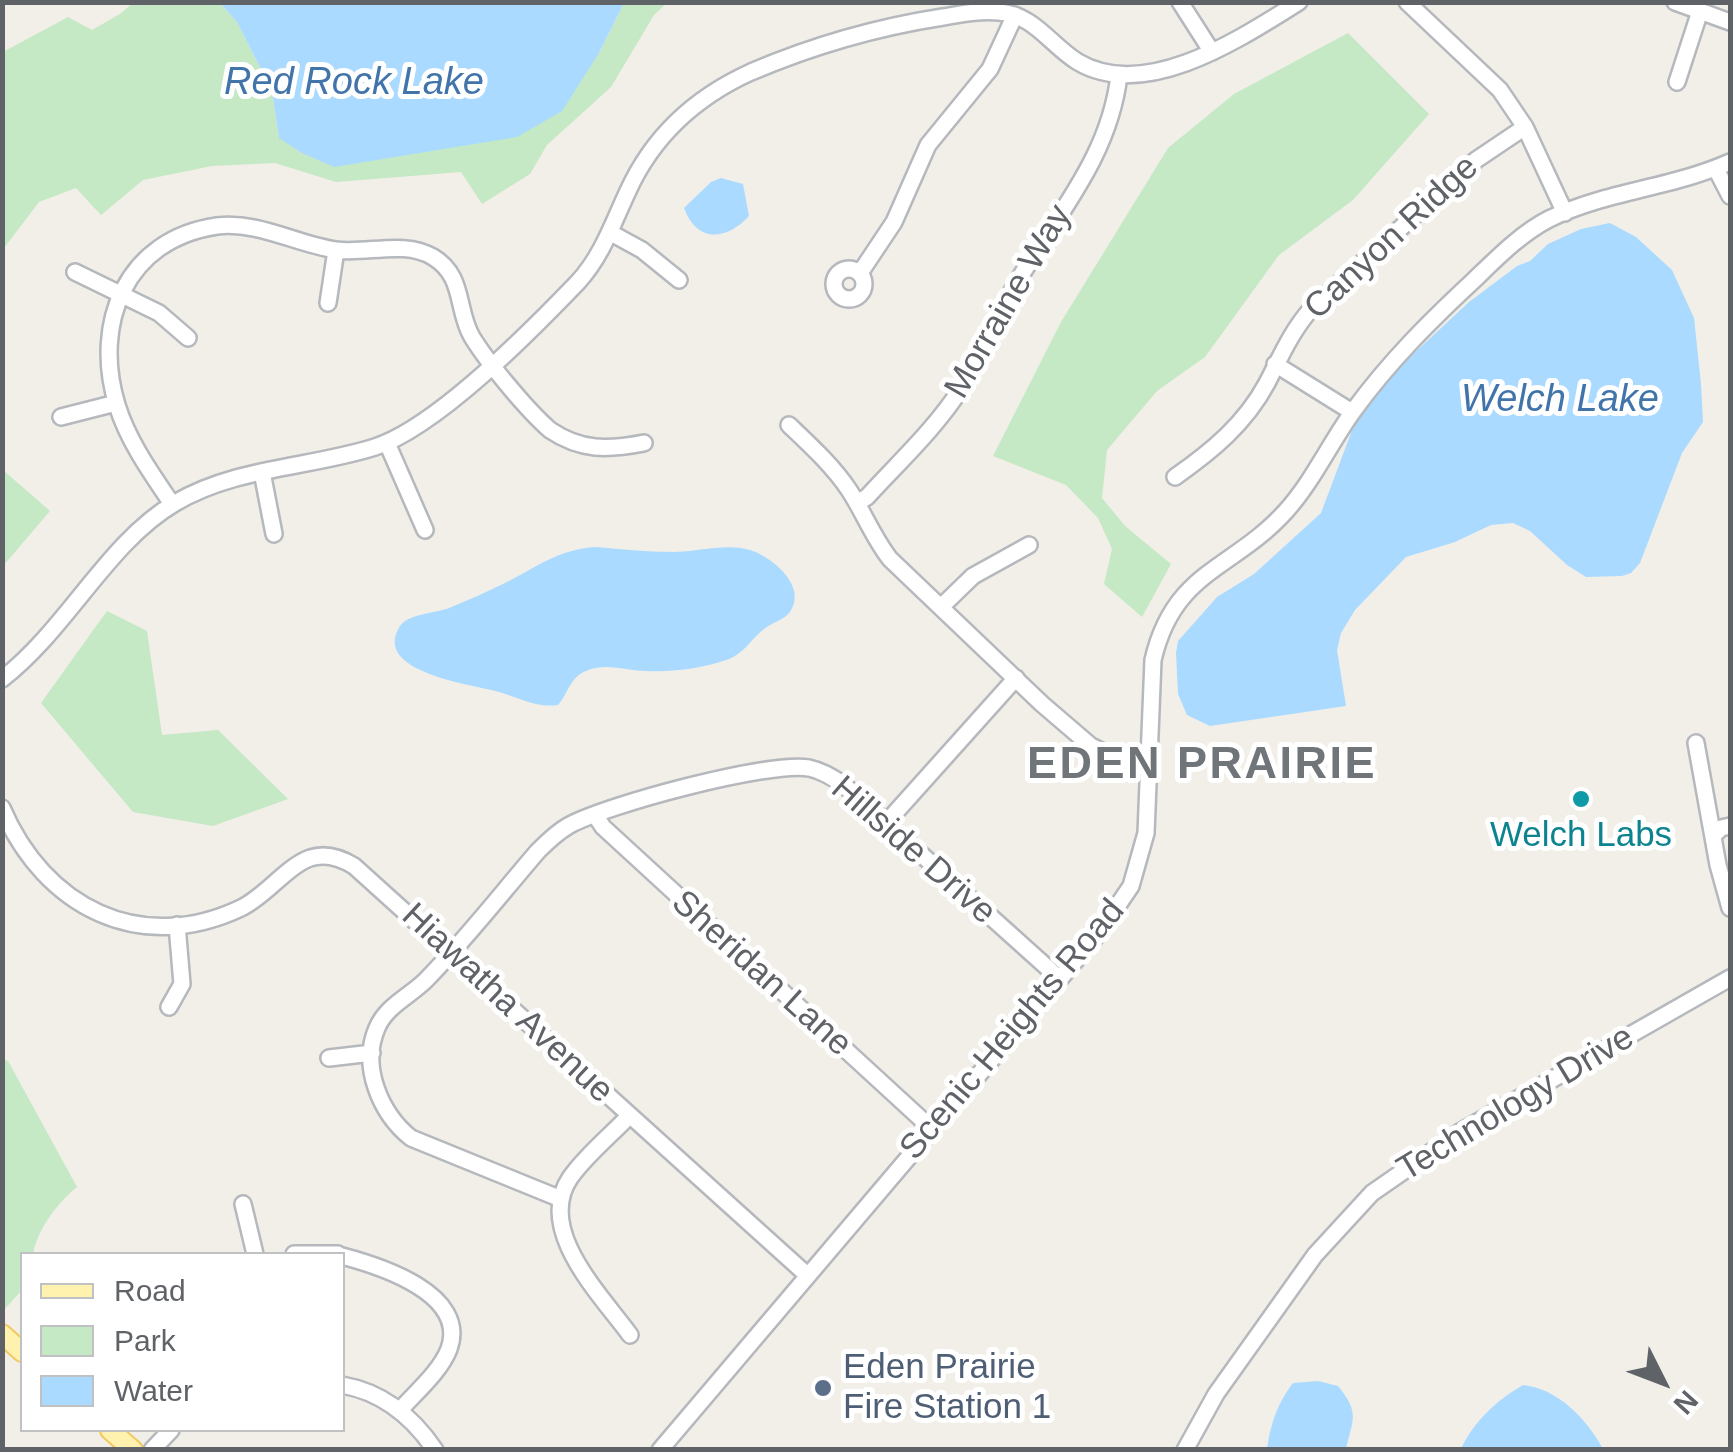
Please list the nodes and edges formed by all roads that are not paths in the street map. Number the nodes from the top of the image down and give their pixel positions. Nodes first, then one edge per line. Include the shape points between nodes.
1 (1180, 2) edge
2 (1299, 2) edge
3 (1408, 2) edge
4 (1675, 2) edge
5 (1700, 11) junction
6 (1015, 12) edge
7 (1730, 22) edge
8 (776, 42) dead end
9 (1212, 52) junction
10 (784, 60) junction
11 (1118, 75) junction
12 (1677, 82) dead end
13 (1525, 127) junction
14 (1723, 166) edge
15 (1730, 196) edge
16 (1565, 213) junction
17 (610, 233) junction
18 (336, 250) junction
19 (75, 272) dead end
20 (860, 273) dead end
21 (679, 280) dead end
22 (120, 293) junction
23 (328, 303) dead end
24 (188, 338) dead end
25 (494, 363) junction
26 (1275, 364) junction
27 (116, 403) junction
28 (1352, 412) junction
29 (62, 417) dead end
30 (789, 425) dead end
31 (387, 442) junction
32 (644, 444) dead end
33 (262, 472) junction
34 (1175, 477) dead end
35 (857, 503) junction
36 (172, 504) junction
37 (426, 530) dead end
38 (274, 534) dead end
39 (1029, 545) dead end
40 (942, 606) junction
41 (1016, 678) junction
42 (2, 679) edge
43 (1696, 743) dead end
44 (1148, 760) junction
45 (2, 808) edge
46 (595, 815) junction
47 (886, 823) junction
48 (1730, 826) edge
49 (1714, 836) junction
50 (1730, 842) edge
51 (1730, 908) edge
52 (177, 926) junction
53 (452, 952) junction
54 (1730, 978) edge
55 (1060, 980) junction
56 (169, 1007) dead end
57 (372, 1054) junction
58 (329, 1058) dead end
59 (629, 1116) junction
60 (932, 1129) junction
61 (562, 1199) junction
62 (243, 1204) dead end
63 (255, 1252) edge
64 (345, 1257) edge
65 (808, 1276) junction
66 (630, 1335) dead end
67 (345, 1385) edge
68 (400, 1410) junction
69 (112, 1432) edge
70 (133, 1450) edge
71 (435, 1450) edge
72 (660, 1450) edge
73 (1184, 1450) edge

1 - 9 street
2 - 9 street
3 - 13 street via 1500,90
4 - 5 street
5 - 7 street
5 - 12 street
6 - 10 street via 882,28
6 - 11 street via 1077,61
6 - 20 street via 990,69 928,145 894,222
8 - 10 street
9 - 11 street via 1150,73
10 - 17 street via 728,84 680,118 643,162
11 - 35 street, Morraine Way via 1101,148 961,388
13 - 16 street
13 - 26 street, Canyon Ridge via 1476,160 1311,308
14 - 15 street
14 - 16 street, Scenic Heights Road
16 - 28 street, Scenic Heights Road via 1529,232 1428,324
17 - 21 street
17 - 25 street via 589,270
18 - 22 street via 219,226 156,250
18 - 23 street
18 - 25 street via 402,248 434,258 455,280 470,333
19 - 22 street
22 - 24 street
22 - 27 street via 109,340
25 - 31 street via 420,424
25 - 32 street via 564,440 594,448
26 - 28 street
26 - 34 street, Canyon Ridge via 1240,423
27 - 29 street
27 - 36 street
28 - 44 street, Scenic Heights Road via 1286,510 1204,574 1171,611 1153,660
30 - 35 street
31 - 33 street
31 - 37 street
33 - 36 street
33 - 38 street
35 - 40 street via 890,559
36 - 42 street via 126,544 46,640
39 - 40 street via 973,576
40 - 41 street
41 - 44 street via 1100,752
41 - 47 street
43 - 49 street
44 - 55 street, Scenic Heights Road via 1149,812 1135,876 1115,913
45 - 52 street, Hiawatha Avenue via 22,850 69,898 117,920
46 - 47 street, Hillside Drive via 648,797 798,767 831,776
46 - 53 street, Hillside Drive via 538,851
46 - 60 street, Sheridan Lane
47 - 55 street, Hillside Drive
48 - 49 street
49 - 50 street
49 - 51 street
52 - 53 street, Hiawatha Avenue via 222,916 310,858 332,857 367,876
52 - 56 street via 182,984
53 - 57 street, Hillside Drive via 386,1014
53 - 59 street, Hiawatha Avenue
54 - 73 street, Technology Drive via 1460,1132 1372,1194 1315,1255 1225,1380
55 - 60 street, Scenic Heights Road
57 - 58 street
57 - 61 street via 378,1095 411,1138
59 - 61 street via 576,1172
59 - 65 street, Hiawatha Avenue
60 - 65 street, Scenic Heights Road
61 - 66 street via 560,1221 571,1253
62 - 63 street
64 - 68 street via 419,1286 451,1324 441,1363
65 - 72 street, Scenic Heights Road
67 - 68 street
68 - 71 street
69 - 70 main road

